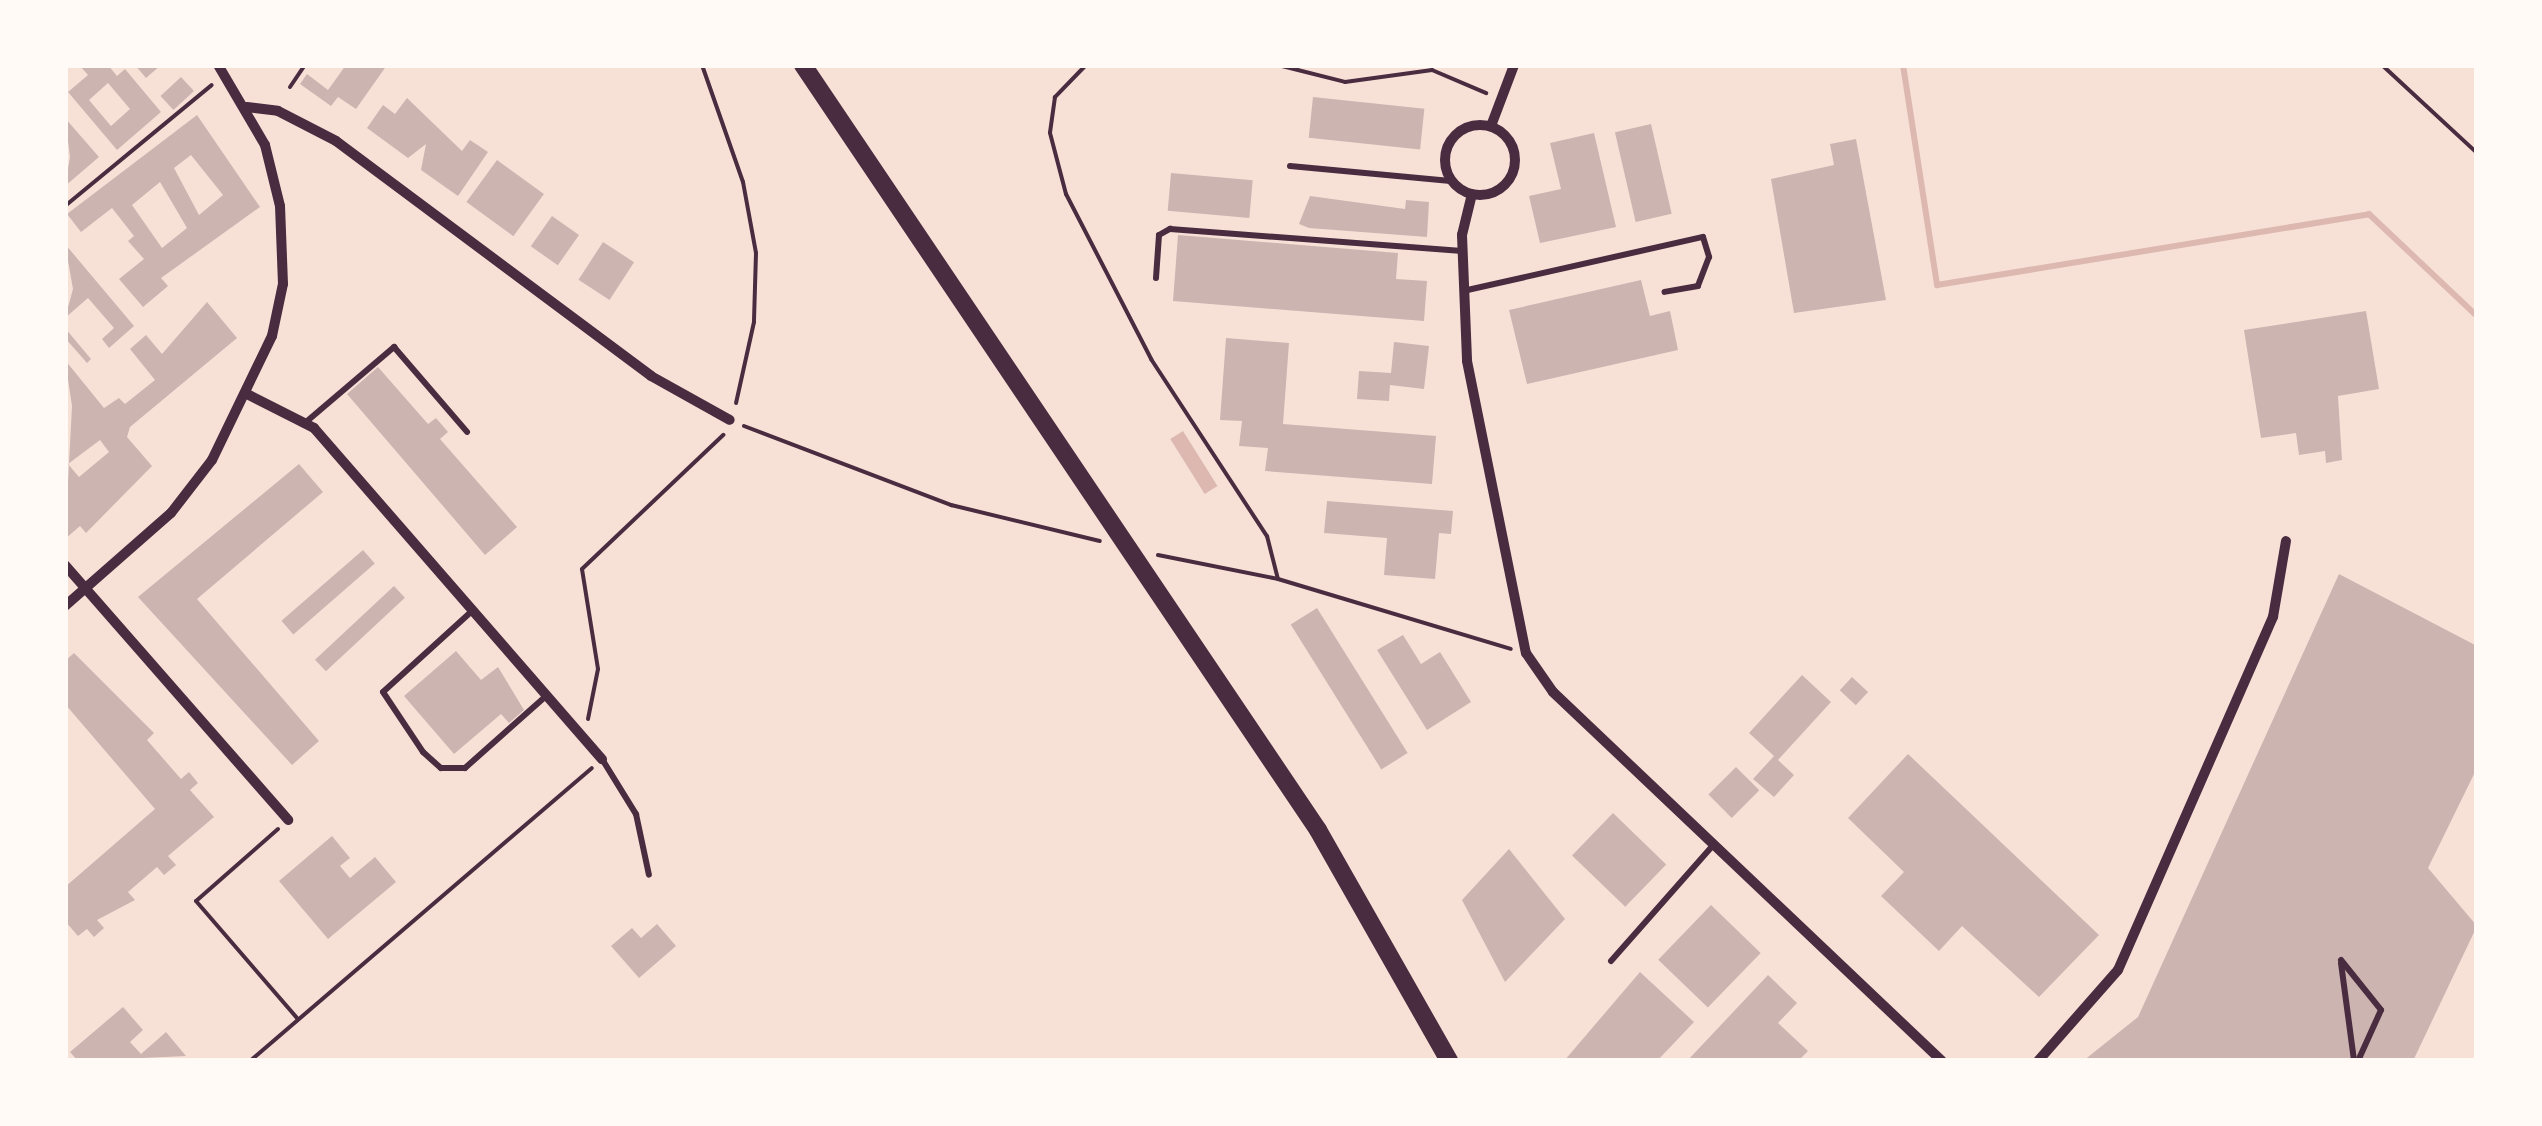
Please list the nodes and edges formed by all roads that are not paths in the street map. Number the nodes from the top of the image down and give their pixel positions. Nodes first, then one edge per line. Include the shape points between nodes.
1 (218, 65) edge
2 (803, 65) edge
3 (1514, 65) edge
4 (247, 106) junction
5 (1491, 126) junction
6 (1290, 166) dead end
7 (1453, 182) junction
8 (1472, 194) junction
9 (1462, 251) junction
10 (1156, 278) dead end
11 (1462, 292) junction
12 (1665, 292) dead end
13 (249, 395) junction
14 (730, 420) road end
15 (305, 423) junction
16 (467, 432) dead end
17 (2286, 541) dead end
18 (65, 565) edge
19 (85, 588) junction
20 (65, 606) edge
21 (472, 611) junction
22 (546, 696) junction
23 (602, 759) joint
24 (288, 820) road end
25 (1714, 844) junction
26 (649, 875) dead end
27 (1610, 961) dead end
28 (2357, 1058) edge
29 (1450, 1061) edge
30 (1942, 1061) edge
31 (2038, 1061) edge

1 - 4 street
2 - 29 main road via 1318,830
3 - 5 street
4 - 13 street via 265,145 284,244 272,336
4 - 14 street via 336,141 651,376
5 - 7 street via 1452,140
5 - 8 street via 1510,140 1516,164 1495,192
6 - 7 lane
7 - 8 street
8 - 9 street
9 - 10 lane via 1163,230
9 - 11 street
11 - 12 lane via 1703,237 1709,258 1698,286
11 - 25 street via 1473,403 1526,653 1553,692
13 - 15 street
13 - 19 street via 171,513
15 - 16 lane via 394,347
15 - 21 street
17 - 31 street via 2272,617 2118,970
18 - 19 street
19 - 20 street
19 - 24 street
21 - 22 street
21 - 22 lane via 383,692 423,752 440,768 465,768
22 - 23 street
23 - 26 lane via 636,814
25 - 27 lane
25 - 30 street
28 - 28 lane via 2381,1010 2341,960

